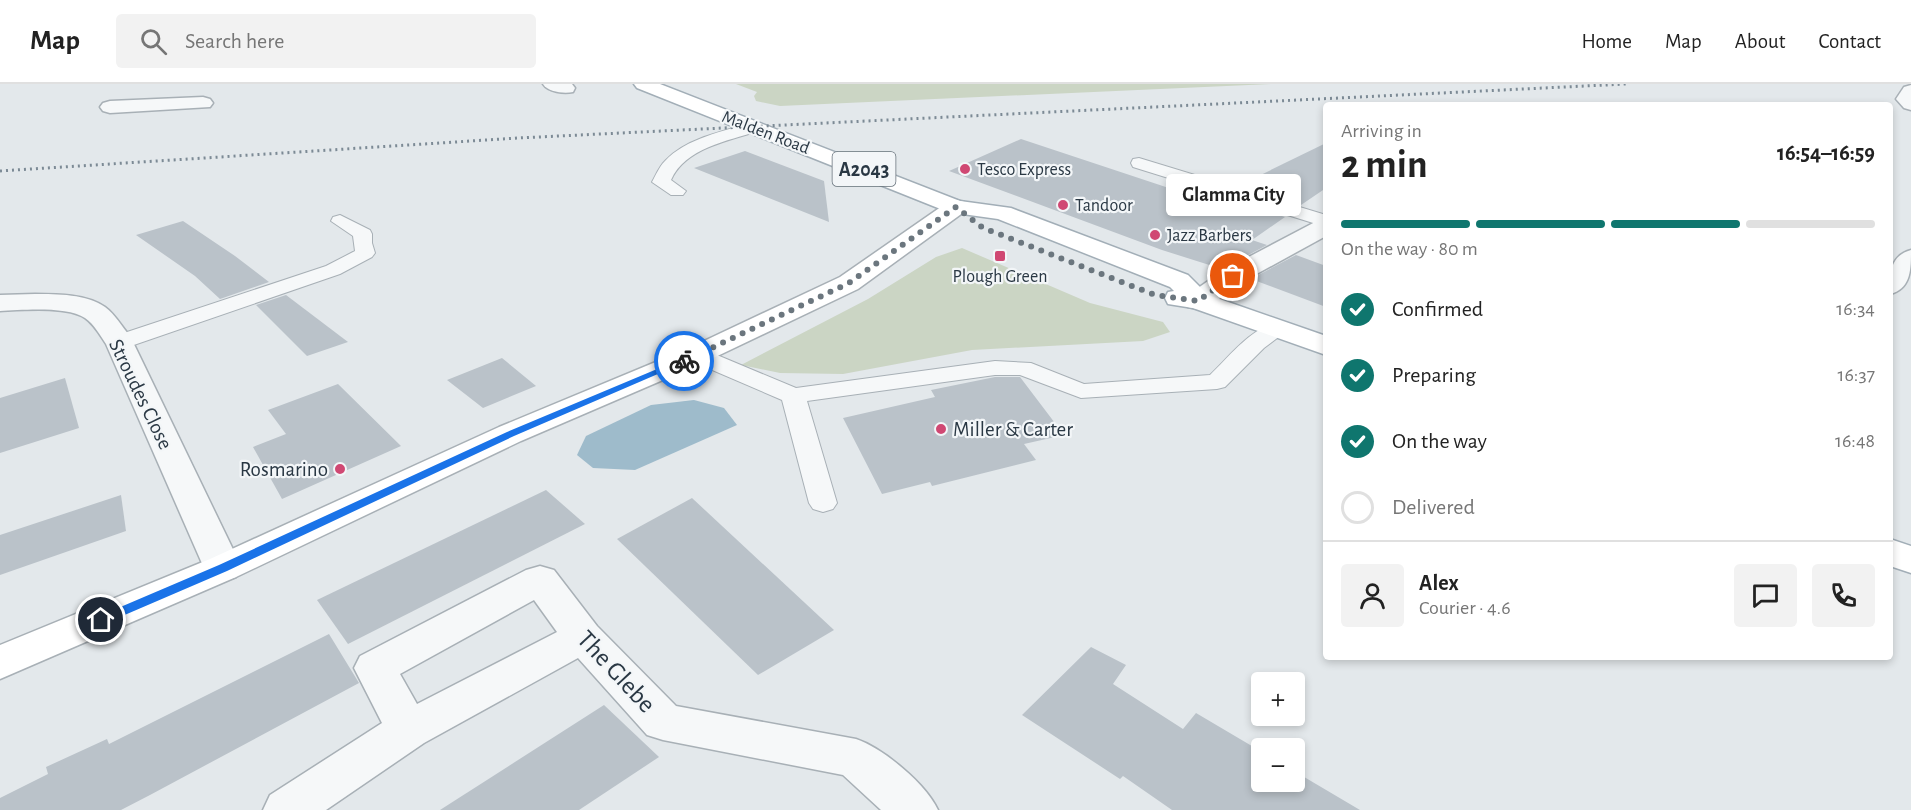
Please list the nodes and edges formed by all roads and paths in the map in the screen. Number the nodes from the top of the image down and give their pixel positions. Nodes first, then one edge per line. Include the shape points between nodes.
1 (149, 84) edge
2 (643, 84) edge
3 (1911, 91) edge
4 (203, 103) dead end
5 (1911, 104) edge
6 (166, 105) junction
7 (110, 107) dead end
8 (753, 128) junction
9 (1139, 163) dead end
10 (677, 190) dead end
11 (956, 207) junction
12 (1323, 220) edge
13 (340, 221) dead end
14 (1323, 228) edge
15 (1911, 258) edge
16 (1893, 282) edge
17 (1893, 295) edge
18 (1911, 300) edge
19 (1198, 301) junction
20 (0, 303) edge
21 (1278, 329) junction
22 (120, 342) junction
23 (1323, 345) edge
24 (697, 355) junction
25 (793, 396) junction
26 (823, 503) dead end
27 (1893, 553) edge
28 (1911, 560) edge
29 (223, 568) junction
30 (583, 637) junction
31 (0, 663) edge
32 (408, 730) junction
33 (287, 810) edge
34 (914, 810) edge

1 - 6 street
2 - 8 main road, Malden Road / A2043
3 - 5 street via 1905,99
4 - 6 street
6 - 7 street
8 - 10 lane via 678,159 662,182
8 - 11 main road, Malden Road / A2043
9 - 12 lane
11 - 19 main road, Malden Road / A2043 via 1003,213 1179,281
11 - 24 main road via 849,283
13 - 22 lane via 363,234 365,253 333,270
14 - 19 street via 1233,276
15 - 16 street
17 - 18 street
19 - 21 main road, Malden Road / A2043
20 - 22 street, Stroudes Close via 71,304 95,311
21 - 23 main road, Malden Road / A2043
21 - 25 lane via 1256,344 1217,382 1082,391 1023,368 995,368
22 - 29 street, Stroudes Close
24 - 25 lane
24 - 29 main road via 510,434
25 - 26 lane
27 - 28 main road
29 - 31 main road
30 - 32 street
30 - 32 street, The Glebe via 540,580 375,668
30 - 34 street, The Glebe via 663,722 856,758
32 - 33 street

